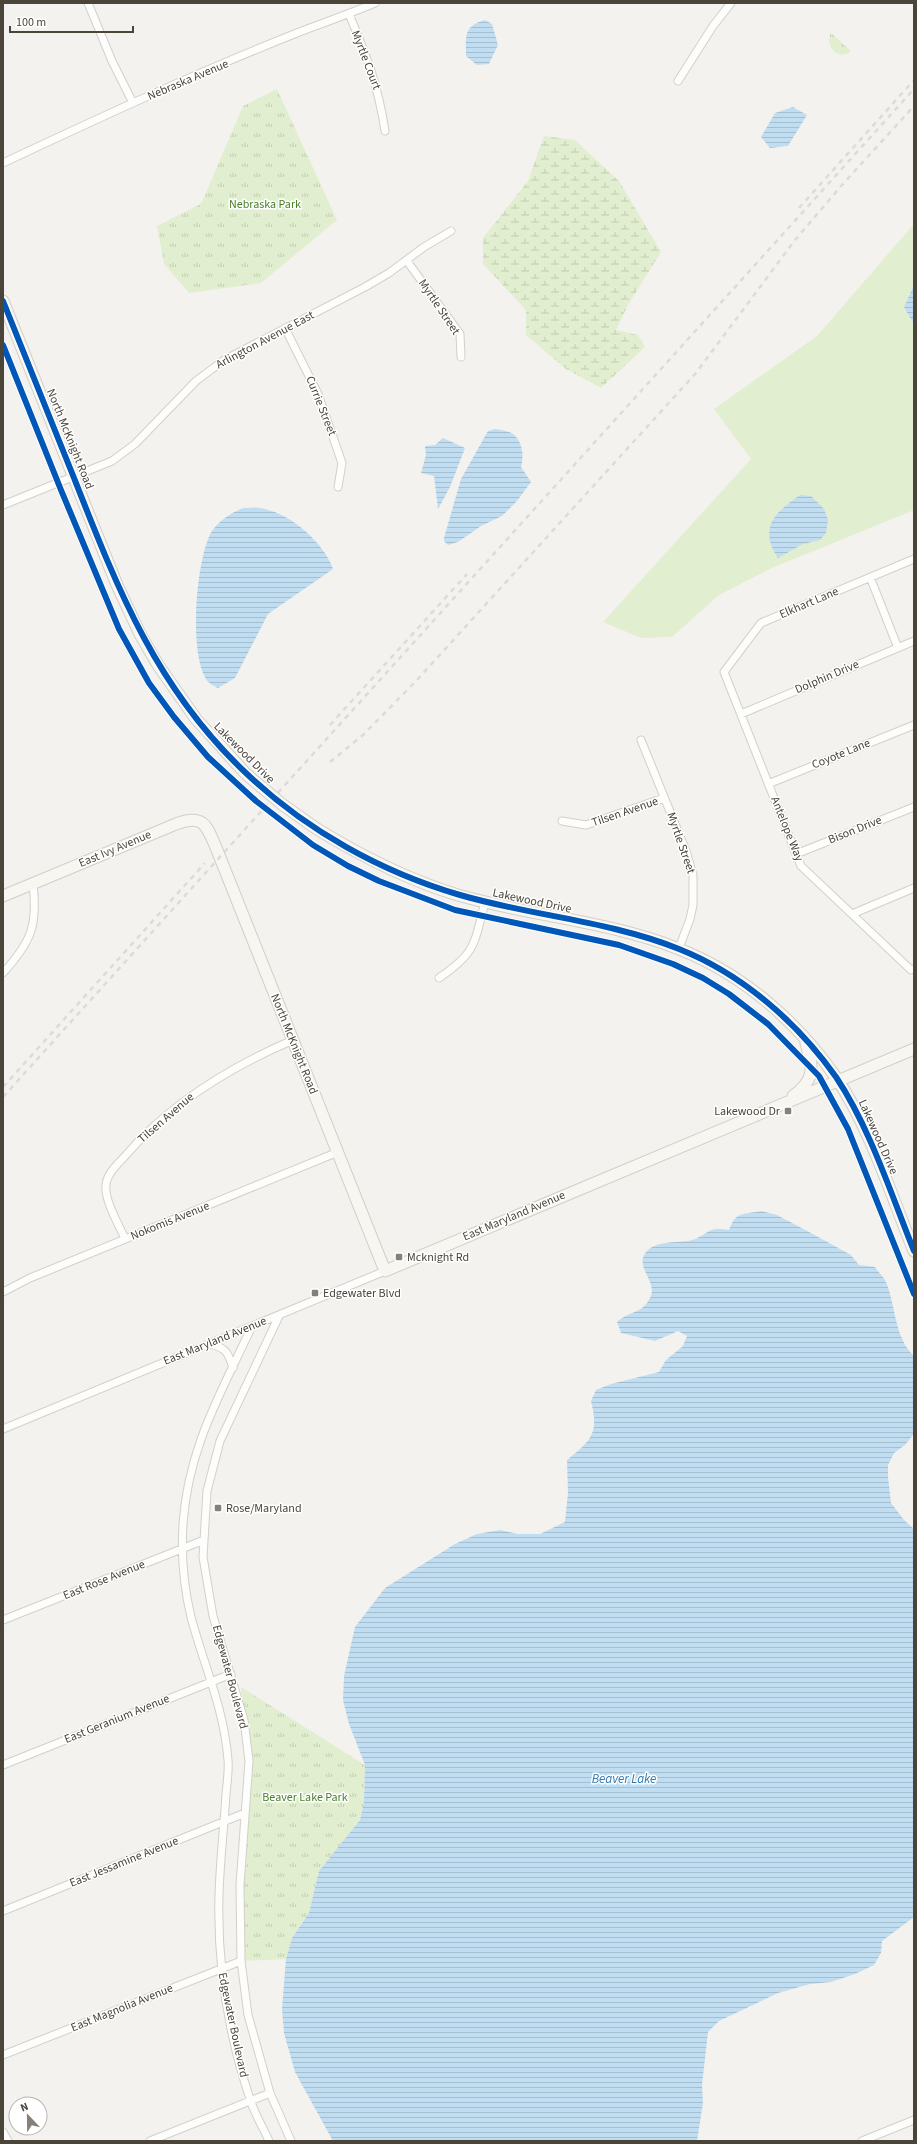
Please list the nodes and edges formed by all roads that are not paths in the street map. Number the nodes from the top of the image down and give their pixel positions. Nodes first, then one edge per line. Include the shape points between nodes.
1 (88, 3) edge
2 (375, 3) edge
3 (731, 3) edge
4 (348, 14) junction
5 (678, 81) dead end
6 (133, 103) junction
7 (385, 131) dead end
8 (3, 163) edge
9 (451, 231) dead end
10 (407, 260) junction
11 (3, 301) edge
12 (285, 328) junction
13 (461, 357) dead end
14 (74, 478) junction
15 (338, 487) dead end
16 (3, 505) edge
17 (914, 559) edge
18 (870, 577) junction
19 (117, 584) joint
20 (914, 641) edge
21 (898, 648) junction
22 (724, 672) joint
23 (741, 714) junction
24 (914, 725) edge
25 (641, 740) dead end
26 (768, 784) junction
27 (664, 798) junction
28 (914, 807) edge
29 (198, 820) joint
30 (562, 821) dead end
31 (796, 854) junction
32 (33, 884) junction
33 (914, 888) edge
34 (3, 896) edge
35 (485, 902) junction
36 (852, 914) junction
37 (679, 948) junction
38 (914, 969) edge
39 (3, 973) edge
40 (439, 978) dead end
41 (805, 1039) junction
42 (293, 1040) junction
43 (914, 1049) edge
44 (838, 1080) junction
45 (779, 1105) junction
46 (338, 1152) junction
47 (125, 1239) junction
48 (914, 1251) edge
49 (385, 1271) junction
50 (3, 1292) edge
51 (279, 1316) junction
52 (252, 1326) junction
53 (210, 1344) junction
54 (233, 1368) junction
55 (3, 1429) edge
56 (204, 1540) junction
57 (183, 1548) junction
58 (3, 1620) edge
59 (231, 1674) junction
60 (212, 1681) junction
61 (3, 1766) edge
62 (245, 1813) junction
63 (225, 1821) junction
64 (3, 1911) edge
65 (241, 1961) junction
66 (220, 1969) junction
67 (3, 2055) edge
68 (270, 2093) junction
69 (250, 2100) junction
70 (914, 2120) edge
71 (3, 2132) edge
72 (8, 2141) edge
73 (150, 2141) edge
74 (269, 2141) edge
75 (291, 2141) edge
76 (862, 2141) edge

1 - 6 street
2 - 4 street, Nebraska Avenue
3 - 5 street
4 - 6 street, Nebraska Avenue
4 - 7 street, Myrtle Court via 375,78
6 - 8 street, Nebraska Avenue
9 - 10 street, Arlington Avenue East
10 - 12 street, Arlington Avenue East via 366,287
10 - 13 street, Myrtle Street via 460,334
11 - 14 street, North McKnight Road
12 - 14 street, Arlington Avenue East via 237,352 210,370 124,453 112,462
12 - 15 street, Currie Street via 318,394 340,456 342,463
14 - 16 street, Arlington Avenue East
14 - 19 street, North McKnight Road
17 - 18 street, Elkhart Lane
18 - 21 street
18 - 22 street, Elkhart Lane via 761,623
19 - 35 street, Lakewood Drive, bridge via 140,634 176,693 219,746 246,774 283,805 360,855 443,890
20 - 21 street, Dolphin Drive
21 - 23 street, Dolphin Drive
22 - 23 street, Antelope Way
23 - 26 street, Antelope Way
24 - 26 street, Coyote Lane
25 - 27 street, Myrtle Street
26 - 31 street, Antelope Way
27 - 30 street, Tilsen Avenue via 586,825
27 - 37 street, Myrtle Street via 689,860 692,875 693,905
28 - 31 street, Bison Drive
29 - 32 street, East Ivy Avenue via 176,824
29 - 42 street, North McKnight Road via 210,833
31 - 36 street, Antelope Way via 801,866
32 - 34 street, East Ivy Avenue
32 - 39 street via 35,911 32,933 20,954
33 - 36 street
35 - 37 street, Lakewood Drive via 637,935
35 - 40 street, Lakewood Drive via 475,939 467,956
36 - 38 street, Antelope Way via 911,970
37 - 41 street, Lakewood Drive via 765,999
41 - 44 street, Lakewood Drive
41 - 45 street via 812,1066 810,1077 802,1089
42 - 46 street, North McKnight Road
42 - 47 street, Tilsen Avenue via 246,1062 193,1095 151,1129 112,1171 107,1179 106,1191
43 - 44 street, East Maryland Avenue
44 - 45 street, East Maryland Avenue
44 - 48 street, Lakewood Drive via 865,1131
45 - 49 street, East Maryland Avenue
46 - 47 street, Nokomis Avenue
46 - 49 street, North McKnight Road
47 - 50 street, Nokomis Avenue via 30,1278
49 - 51 street, East Maryland Avenue
51 - 52 street, East Maryland Avenue
51 - 56 street, Edgewater Boulevard via 220,1442 207,1490
52 - 53 street, East Maryland Avenue
52 - 54 street, Edgewater Boulevard
53 - 54 street via 222,1347 229,1356
53 - 55 street, East Maryland Avenue
54 - 57 street, Edgewater Boulevard via 209,1416 198,1448 188,1487
56 - 57 street, East Rose Avenue
56 - 59 street, Edgewater Boulevard via 203,1557 213,1616
57 - 58 street, East Rose Avenue
57 - 60 street, Edgewater Boulevard via 191,1616
59 - 60 street, East Geranium Avenue
59 - 62 street, Edgewater Boulevard via 244,1720 249,1762
60 - 61 street, East Geranium Avenue
60 - 63 street, Edgewater Boulevard via 222,1714 228,1762
62 - 63 street, East Jessamine Avenue
62 - 65 street, Edgewater Boulevard via 240,1885
63 - 64 street, East Jessamine Avenue
63 - 66 street, Edgewater Boulevard via 219,1895
65 - 66 street, East Magnolia Avenue
65 - 68 street, Edgewater Boulevard via 248,2015
66 - 67 street, East Magnolia Avenue
66 - 69 street, Edgewater Boulevard via 233,2039
68 - 69 street
68 - 75 street, Edgewater Boulevard
69 - 73 street
69 - 74 street, Edgewater Boulevard
70 - 76 street
71 - 72 street

